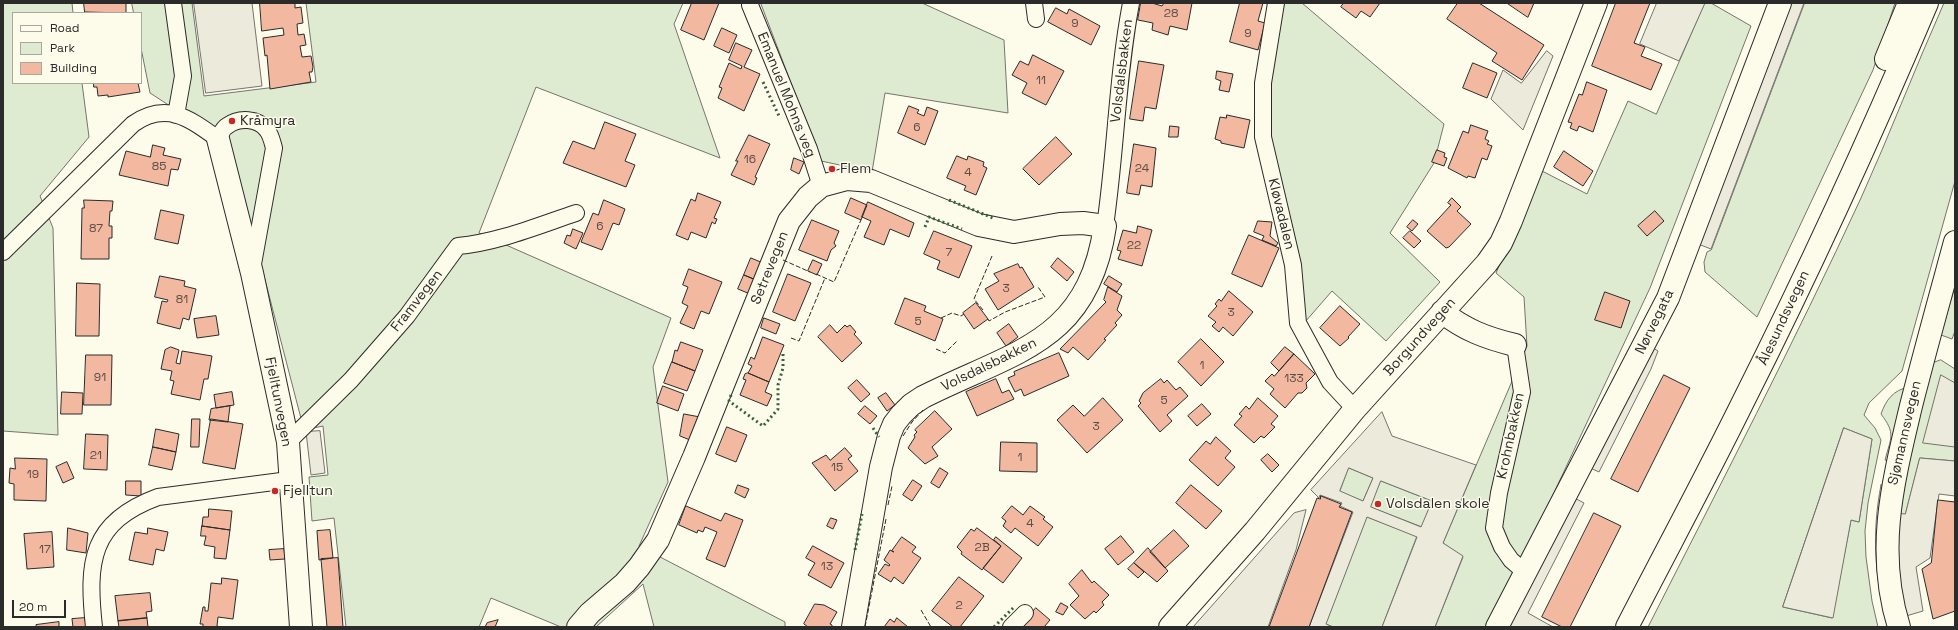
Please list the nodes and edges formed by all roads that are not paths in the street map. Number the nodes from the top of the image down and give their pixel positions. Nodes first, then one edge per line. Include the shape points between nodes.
1 (173, 3) edge
2 (1034, 3) edge
3 (1131, 3) edge
4 (1276, 3) edge
5 (1596, 3) edge
6 (1780, 3) edge
7 (1909, 3) edge
8 (1927, 3) edge
9 (750, 5) dead end
10 (1036, 19) dead end
11 (1883, 103) junction
12 (176, 115) junction
13 (218, 138) junction
14 (821, 186) junction
15 (576, 213) dead end
16 (1105, 226) junction
17 (1955, 242) edge
18 (3, 252) edge
19 (252, 273) junction
20 (1442, 312) junction
21 (1515, 345) joint
22 (1355, 409) junction
23 (288, 442) junction
24 (289, 480) junction
25 (1526, 573) junction
26 (1025, 614) dead end
27 (584, 620) edge
28 (94, 627) edge
29 (301, 627) edge
30 (853, 627) edge
31 (1011, 627) edge
32 (1170, 627) edge
33 (1497, 627) edge
34 (1627, 627) edge
35 (1899, 627) edge

1 - 12 street via 183,76
2 - 10 street
3 - 16 street, Volsdalsbakken via 1119,74 1112,180
4 - 22 street, Kløvadalen via 1263,83 1263,137 1293,265 1298,323 1330,382
5 - 20 main road, Borgundvegen via 1500,243 1480,273
6 - 25 main road, Nørvegata via 1668,298
7 - 11 main road via 1880,74
8 - 11 main road, Ålesundsvegen
9 - 14 street, Emanuel Mohns veg
11 - 34 main road, Ålesundsvegen via 1743,404
12 - 13 street via 195,122
12 - 18 street via 156,113 145,116 133,124
13 - 19 main road, Fjelltunvegen
13 - 19 street, Fjelltunvegen via 226,126 242,120 255,121 271,135 274,148 272,164 253,255
14 - 16 main road, Setrevegen via 847,178 871,181 997,230 1014,232 1083,223
14 - 27 main road, Setrevegen via 808,197 789,221 694,458 658,540 640,567
15 - 23 street, Framvegen via 502,238 458,246 402,322 351,380
16 - 30 main road, Volsdalsbakken via 1101,251 1087,286 1073,309 1053,331 1037,343 1008,358 923,397 911,405 894,424 881,467
17 - 35 main road, Sjømannsvegen via 1915,391 1890,501 1887,565
19 - 23 main road, Fjelltunvegen
20 - 21 main road, Krohnbakken via 1475,333
20 - 22 main road, Borgundvegen
21 - 25 street, Krohnbakken via 1522,392 1499,493 1494,528 1511,560
22 - 32 main road, Borgundvegen via 1255,531
23 - 24 main road, Fjelltunvegen
24 - 28 street via 158,497 143,503 117,520 96,548 91,565 90,594
24 - 29 main road, Fjelltunvegen via 295,528
25 - 33 main road, Nørvegata
26 - 31 street

